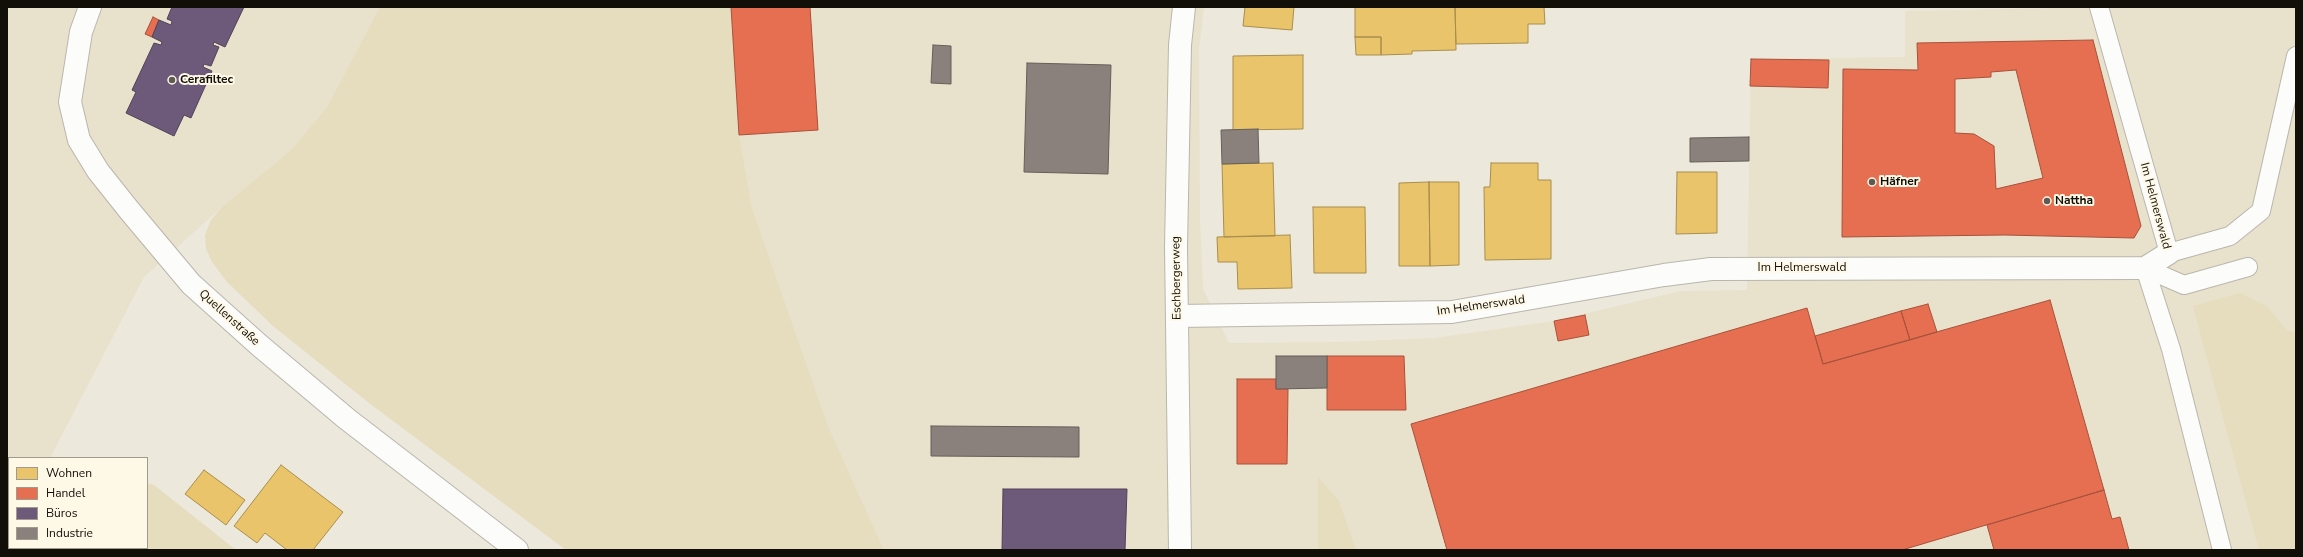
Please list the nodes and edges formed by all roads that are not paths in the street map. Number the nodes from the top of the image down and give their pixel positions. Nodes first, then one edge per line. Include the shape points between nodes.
1 (90, 7) edge
2 (1184, 7) edge
3 (2099, 7) edge
4 (2296, 56) edge
5 (2169, 253) junction
6 (2248, 267) dead end
7 (2145, 268) junction
8 (1178, 316) junction
9 (517, 550) edge
10 (1180, 550) edge
11 (2222, 550) edge

1 - 9 street, Quellenstraße via 80,32 70,102 79,140 98,171 191,284 348,419
2 - 8 street, Eschbergerweg via 1180,45 1176,232
3 - 5 lane, Im Helmerswald
4 - 5 lane via 2261,211 2230,236
5 - 7 street, Im Helmerswald
6 - 7 lane via 2184,285
7 - 8 street, Im Helmerswald via 1712,269 1452,312
7 - 11 lane via 2171,349
8 - 10 street, Eschbergerweg

